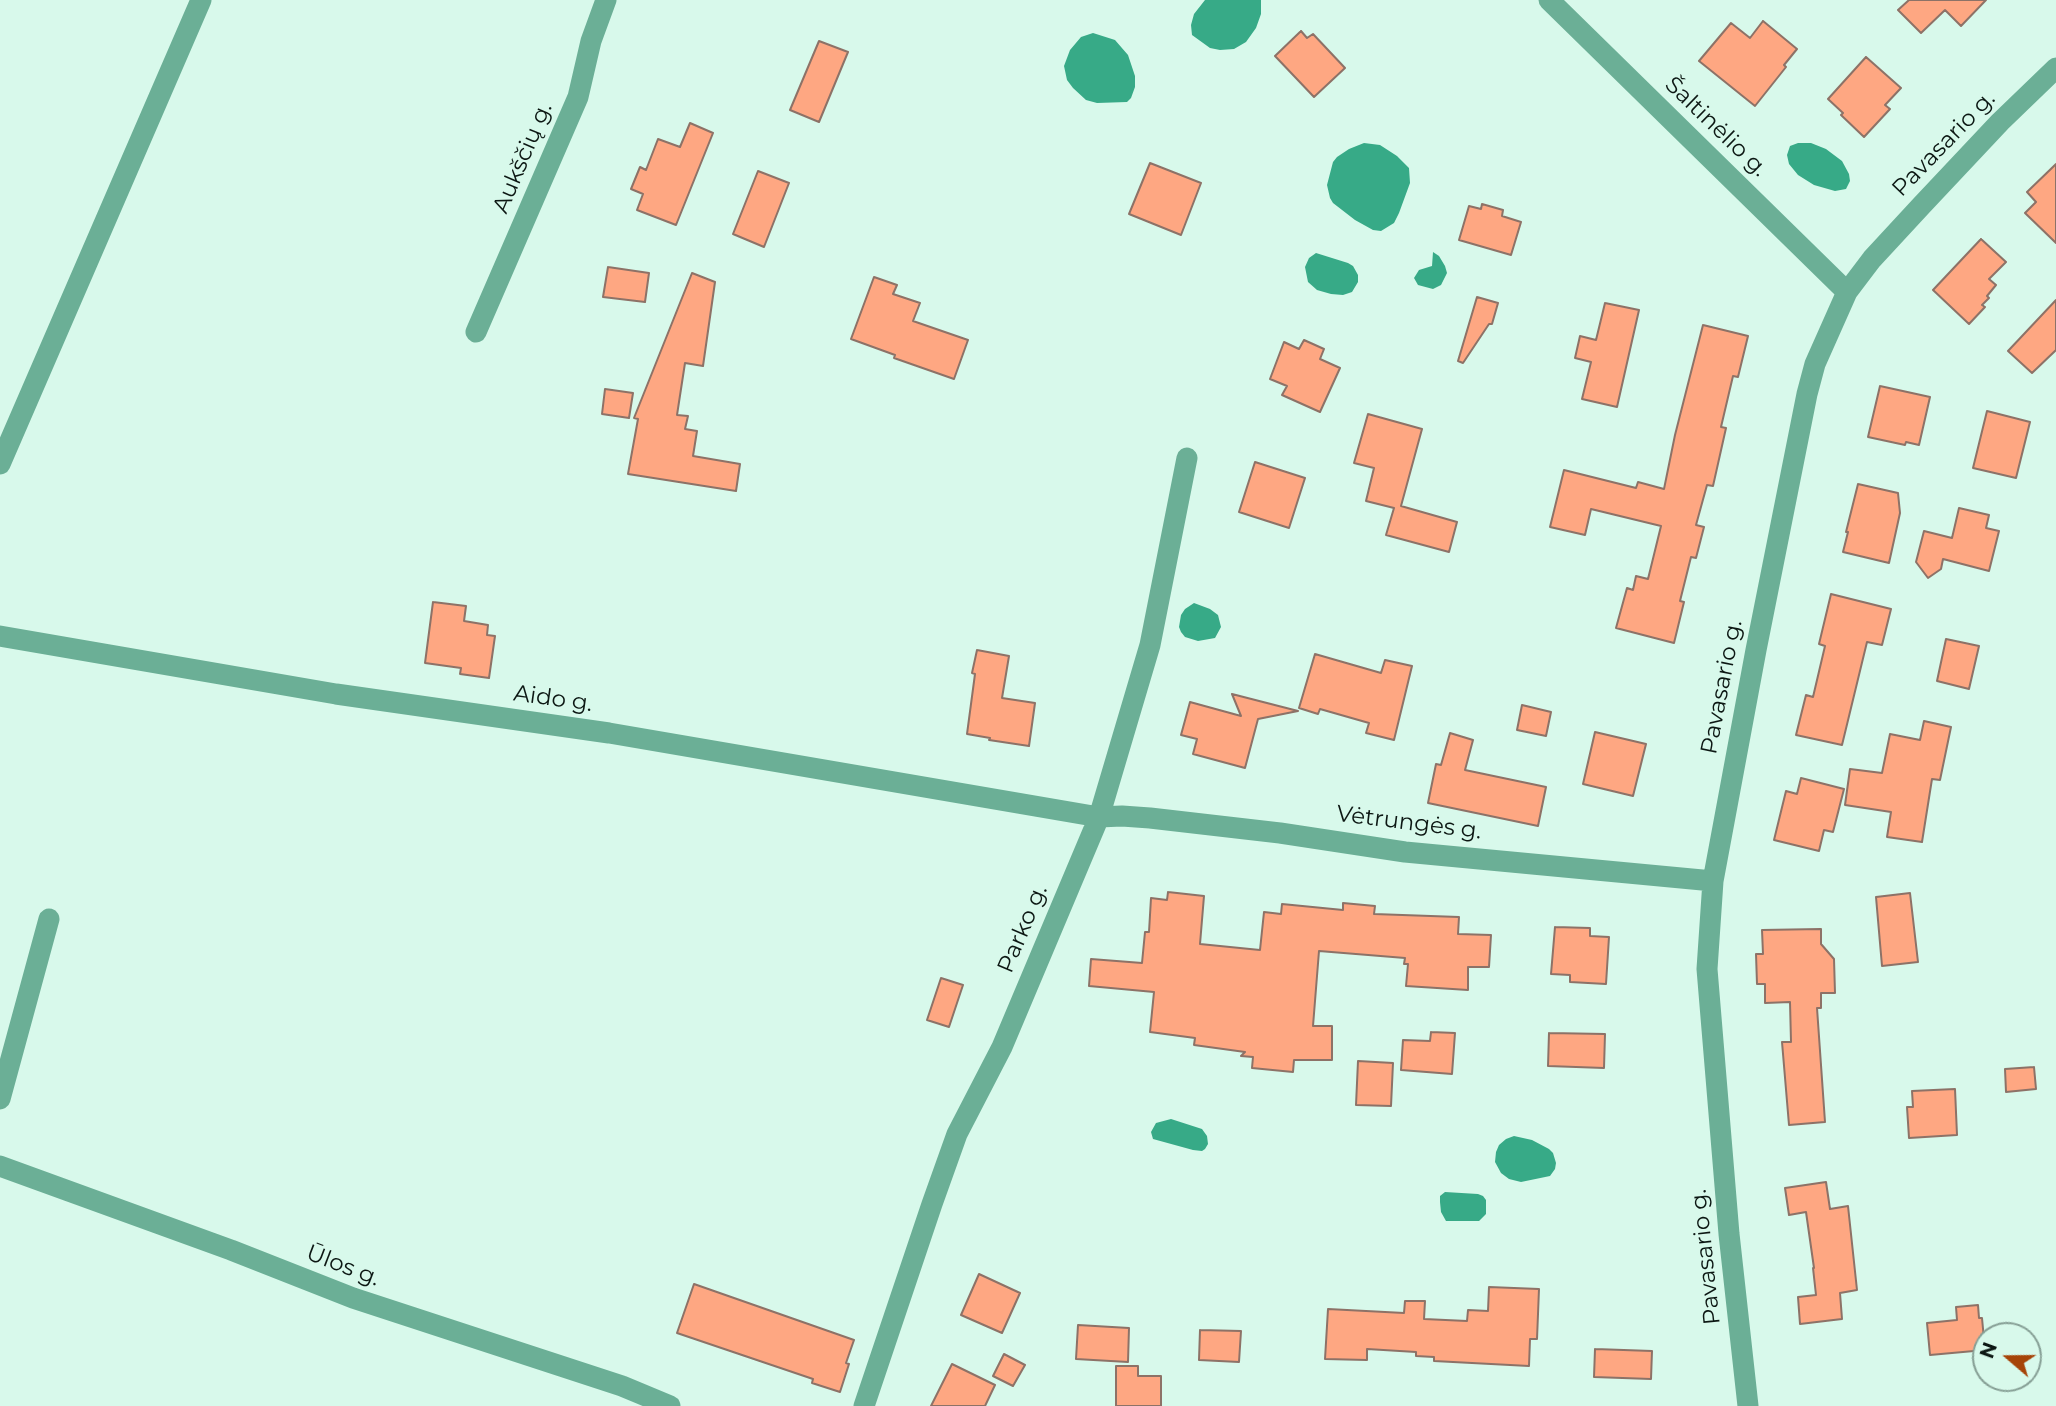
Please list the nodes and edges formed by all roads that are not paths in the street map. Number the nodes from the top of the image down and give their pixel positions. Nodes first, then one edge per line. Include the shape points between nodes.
1 (201, 0) edge
2 (606, 0) edge
3 (1549, 0) edge
4 (2056, 68) edge
5 (1847, 292) junction
6 (476, 332) dead end
7 (1186, 458) dead end
8 (0, 464) edge
9 (0, 636) edge
10 (1099, 817) junction
11 (1713, 881) junction
12 (49, 919) dead end
13 (0, 1099) edge
14 (0, 1166) edge
15 (670, 1406) edge
16 (864, 1406) edge
17 (1748, 1406) edge

1 - 8 street
2 - 6 street, Aukščių g. via 578,97
3 - 5 street, Šaltinėlio g.
4 - 5 street, Pavasario g. via 1992,130
5 - 11 street, Pavasario g. via 1815,364 1807,394
7 - 10 street, Parko g. via 1150,645
9 - 10 street, Aido g.
10 - 11 street, Vėtrungės g. via 1150,818 1405,852
10 - 16 street, Parko g. via 1002,1047 957,1134
11 - 17 street, Pavasario g. via 1707,968
12 - 13 street
14 - 15 street, Ūlos g. via 353,1298

